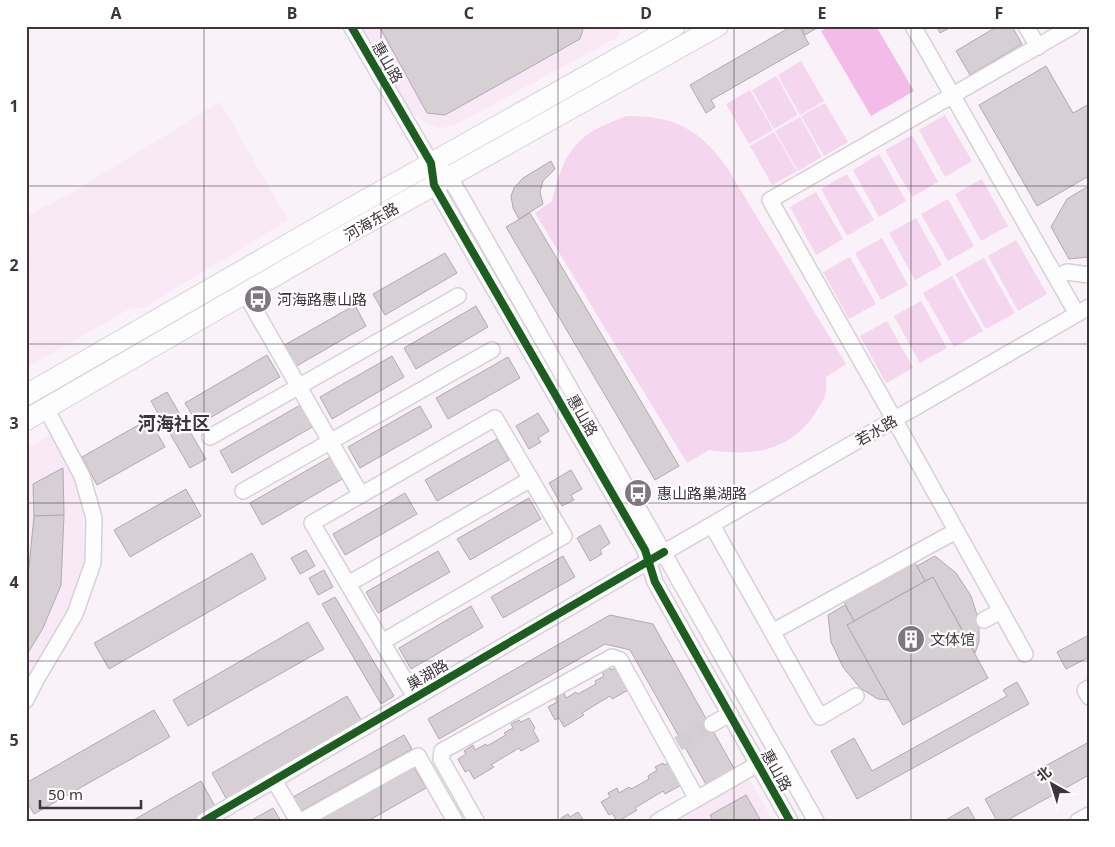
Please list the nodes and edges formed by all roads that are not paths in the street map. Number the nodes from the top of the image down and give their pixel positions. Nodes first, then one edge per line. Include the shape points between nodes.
1 (351, 26) edge
2 (675, 26) edge
3 (718, 26) edge
4 (913, 26) edge
5 (1026, 26) edge
6 (1073, 26) edge
7 (652, 32) edge
8 (1038, 47) junction
9 (665, 56) junction
10 (953, 95) junction
11 (431, 163) junction
12 (442, 181) junction
13 (1089, 275) edge
14 (1056, 278) junction
15 (245, 293) junction
16 (458, 296) dead end
17 (1083, 311) edge
18 (492, 350) dead end
19 (299, 386) junction
20 (26, 395) edge
21 (46, 408) junction
22 (26, 420) edge
23 (894, 420) junction
24 (210, 437) dead end
25 (331, 442) junction
26 (531, 479) junction
27 (243, 491) dead end
28 (362, 495) junction
29 (712, 525) junction
30 (956, 531) junction
31 (664, 552) junction
32 (649, 560) junction
33 (348, 584) junction
34 (1001, 612) junction
35 (984, 620) dead end
36 (772, 632) junction
37 (382, 642) junction
38 (1025, 654) dead end
39 (1089, 688) edge
40 (856, 696) dead end
41 (415, 697) junction
42 (1089, 697) edge
43 (26, 700) edge
44 (730, 714) junction
45 (712, 724) tunnel mouth
46 (758, 764) junction
47 (270, 782) junction
48 (697, 799) junction
49 (1089, 815) edge
50 (204, 821) edge
51 (287, 821) edge
52 (300, 821) edge
53 (456, 821) edge
54 (476, 821) edge
55 (658, 821) edge
56 (790, 821) edge
57 (816, 821) edge
58 (1078, 821) edge

1 - 11 street, 惠山路
2 - 7 main road, 河海东路
3 - 9 main road, 河海东路
4 - 10 street
5 - 8 street
6 - 8 street
7 - 9 street
7 - 11 main road, 河海东路
8 - 10 street
9 - 12 main road, 河海东路
10 - 14 street
10 - 23 street via 770,200
11 - 12 street, 惠山路
11 - 20 main road, 河海东路
12 - 15 main road, 河海东路
12 - 31 street, 惠山路
12 - 32 street, 惠山路
13 - 14 street via 1067,272
14 - 17 street
15 - 19 street
15 - 21 main road, 河海东路
16 - 19 street
17 - 23 street, 若水路
18 - 25 street
19 - 24 street
19 - 25 street
21 - 22 main road, 河海东路
21 - 43 street via 82,476 94,518 93,563 75,614
23 - 29 street, 若水路
23 - 30 street
25 - 27 street
25 - 28 street
26 - 28 street via 495,418
26 - 33 street
26 - 37 street via 564,536
28 - 33 street via 312,523
29 - 31 street, 若水路
29 - 36 street
30 - 34 street
30 - 36 street
31 - 32 street, 巢湖路
31 - 57 street, 惠山路
32 - 41 street, 巢湖路
32 - 44 street, 惠山路 via 655,582
33 - 37 street
34 - 35 street
34 - 38 street
36 - 40 street via 820,717
37 - 41 street
39 - 42 street via 1085,690
41 - 47 street, 巢湖路
44 - 45 street
44 - 46 street, 惠山路
46 - 48 street
46 - 56 street, 惠山路
47 - 50 street, 巢湖路
47 - 51 street
47 - 52 street
48 - 54 street via 674,746 620,660 612,657 442,750 441,759
48 - 55 street
49 - 58 street
52 - 53 street via 418,756

